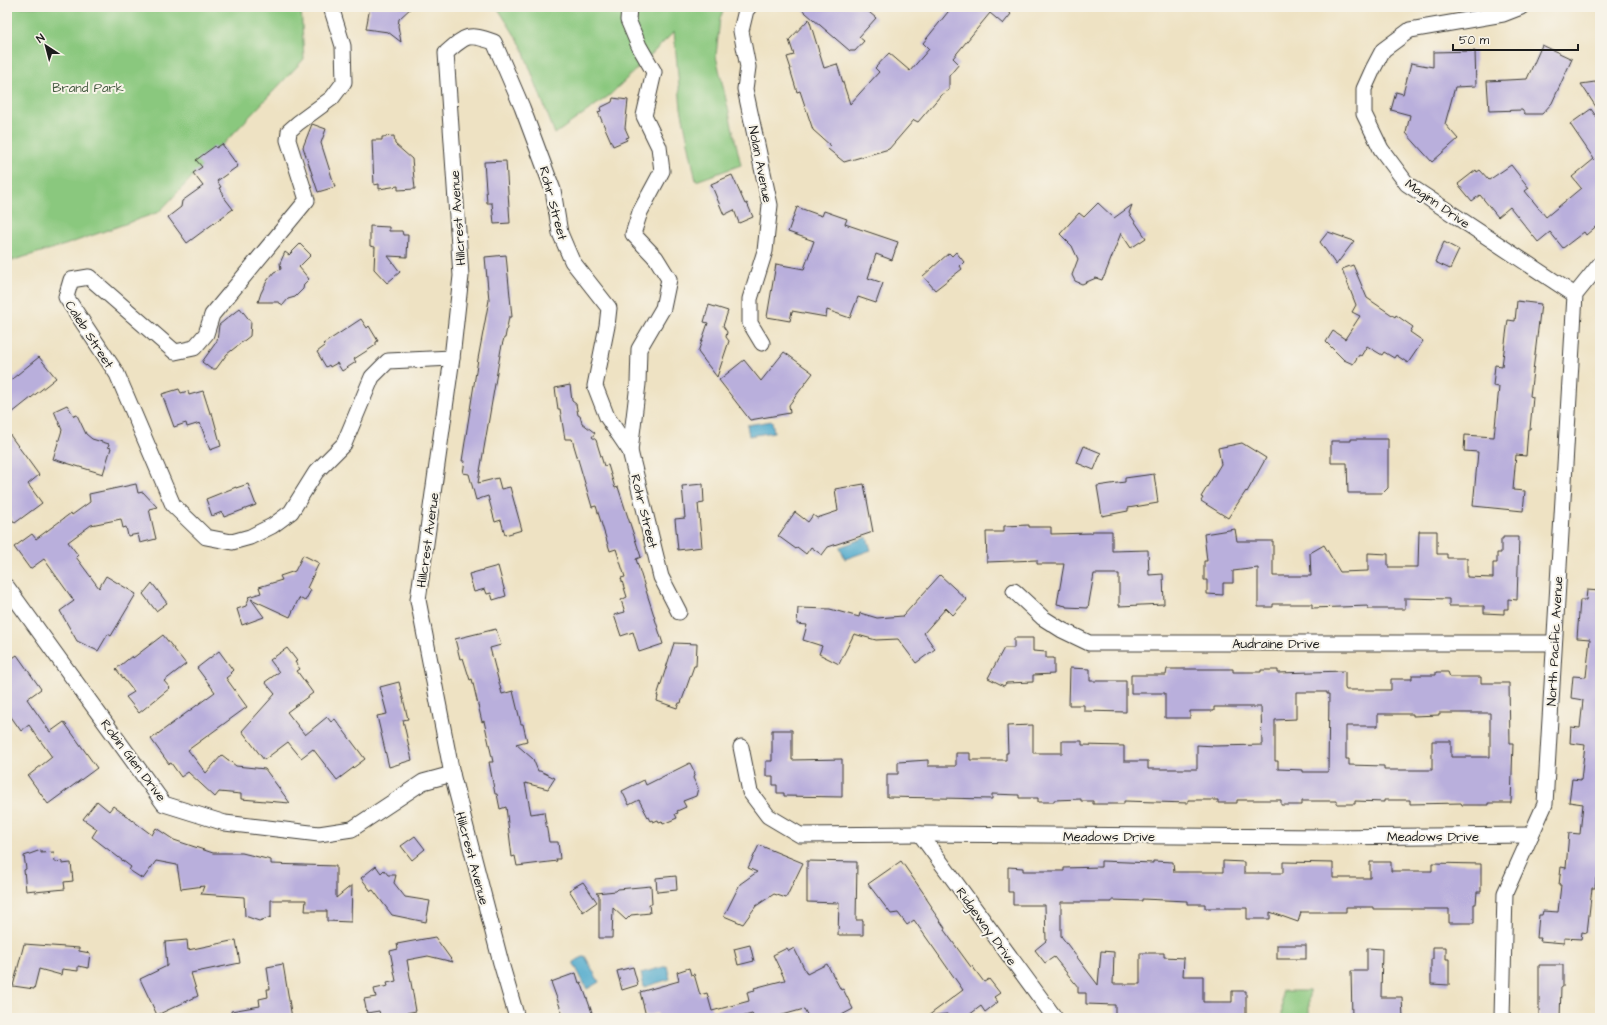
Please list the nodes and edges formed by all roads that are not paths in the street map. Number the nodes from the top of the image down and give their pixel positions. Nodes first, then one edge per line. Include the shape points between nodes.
1 (331, 7) edge
2 (629, 7) edge
3 (749, 7) edge
4 (1521, 7) edge
5 (446, 52) joint
6 (1600, 264) edge
7 (1575, 295) junction
8 (762, 343) dead end
9 (452, 358) junction
10 (630, 451) junction
11 (7, 587) edge
12 (1014, 591) dead end
13 (679, 612) dead end
14 (1554, 643) junction
15 (741, 747) dead end
16 (452, 774) junction
17 (920, 834) junction
18 (1531, 835) junction
19 (517, 1018) edge
20 (1055, 1018) edge
21 (1502, 1018) edge

1 - 9 street, Caleb Street via 343,46 344,82 332,98 289,131 288,140 307,200 212,315 206,334 194,348 175,352 89,278 71,280 66,297 116,374 173,505 206,537 232,542 250,537 272,526 291,512 316,472 344,444 372,377 388,361
2 - 10 street via 628,20 654,72 644,116 659,147 662,171 640,212 634,234 656,258 669,279 663,308 639,349 638,384
3 - 8 street, Nolan Avenue via 741,31 748,67 745,89 770,205 765,251 750,299 750,323
4 - 7 street, Maginn Drive via 1504,14 1410,30 1383,50 1373,68 1364,89 1364,114 1380,149 1407,184
5 - 9 street, Hillcrest Avenue via 461,276
5 - 10 street, Rohr Street via 462,38 478,36 494,42 553,190 560,233 572,261 609,308 595,386 607,417
6 - 7 street
7 - 14 street, North Pacific Avenue
9 - 16 street, Hillcrest Avenue via 418,600
10 - 13 street, Rohr Street via 661,577
11 - 16 street, Robin Glen Drive via 164,804 225,823 318,834 352,829 423,782
12 - 14 street, Audraine Drive via 1044,618 1089,643
14 - 18 street, North Pacific Avenue via 1545,804
15 - 17 street, Meadows Drive via 750,792 768,816 800,835
16 - 19 street, Hillcrest Avenue
17 - 18 street, Meadows Drive via 1317,837
17 - 20 street, Ridgeway Drive
18 - 21 street, North Pacific Avenue via 1505,893

